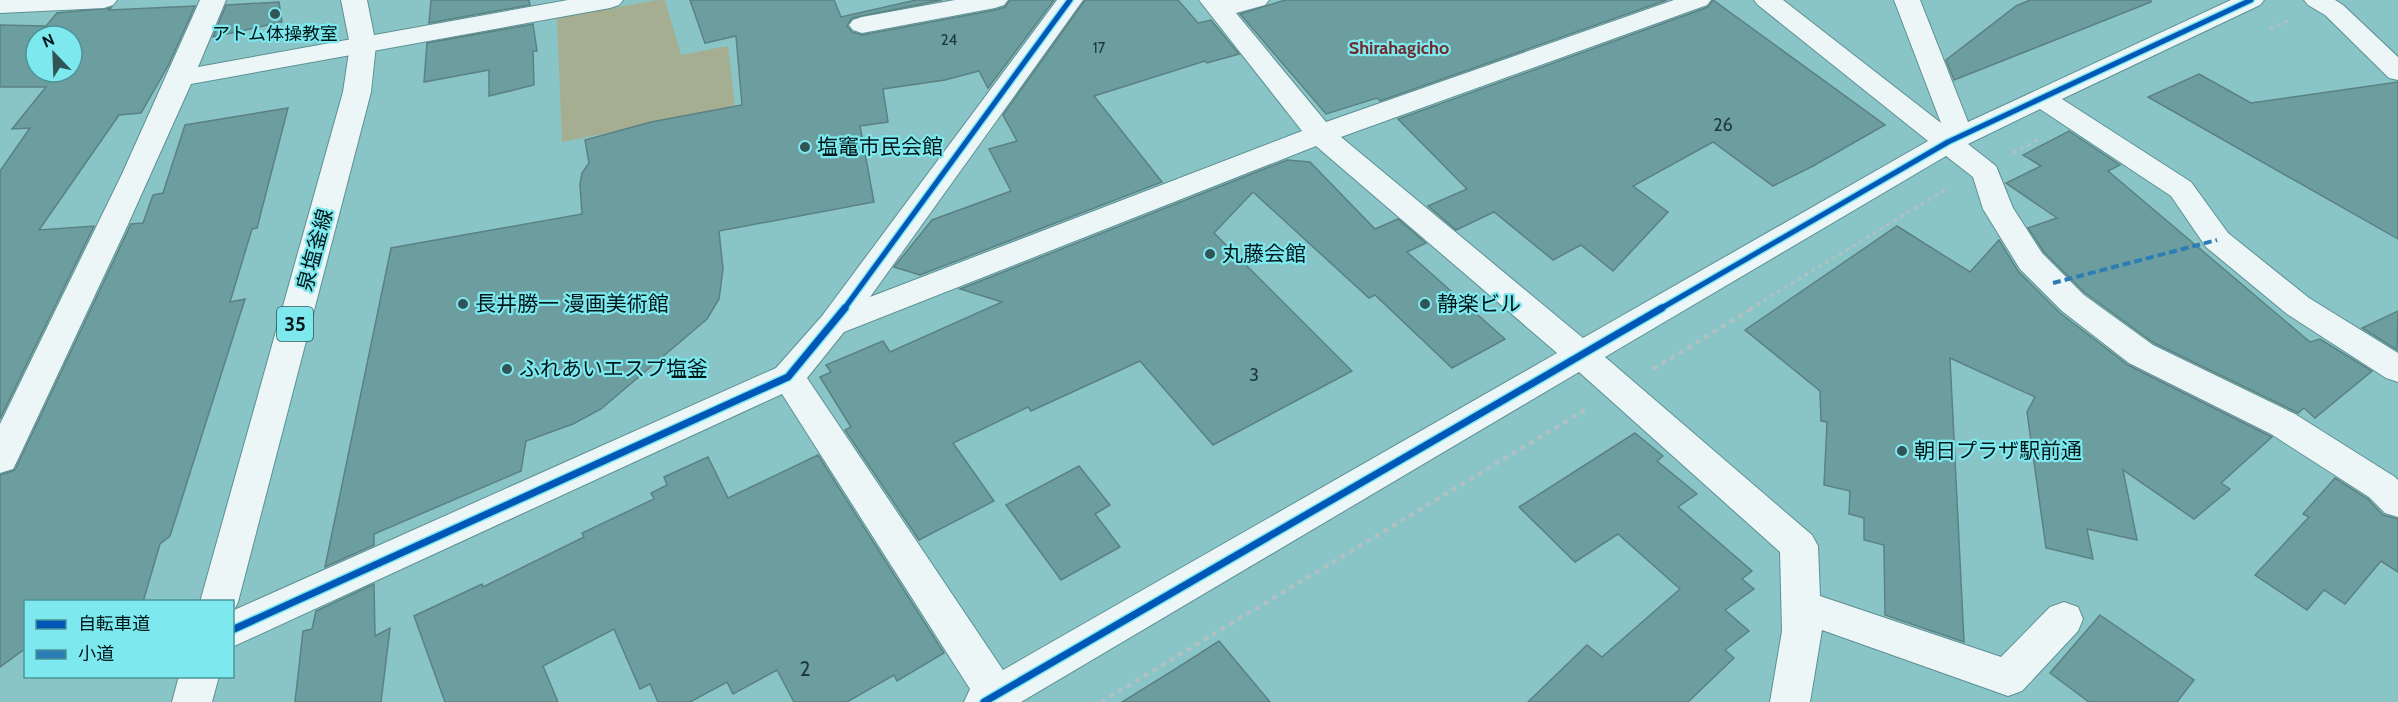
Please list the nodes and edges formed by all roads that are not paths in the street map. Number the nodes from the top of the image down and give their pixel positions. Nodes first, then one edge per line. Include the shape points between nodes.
1 (104, 0) edge
2 (213, 0) edge
3 (354, 0) edge
4 (995, 0) edge
5 (1070, 0) edge
6 (1256, 0) edge
7 (1698, 0) edge
8 (1767, 0) edge
9 (1907, 0) edge
10 (2251, 0) edge
11 (599, 1) edge
12 (2320, 2) edge
13 (0, 5) edge
14 (1216, 5) edge
15 (862, 25) dead end
16 (363, 45) junction
17 (2394, 64) edge
18 (181, 78) junction
19 (2040, 97) junction
20 (1320, 134) junction
21 (1954, 139) junction
22 (833, 324) junction
23 (1582, 356) junction
24 (2398, 369) edge
25 (788, 377) junction
26 (0, 459) edge
27 (2398, 502) edge
28 (220, 600) edge
29 (1803, 607) junction
30 (2064, 619) dead end
31 (234, 629) edge
32 (198, 678) edge
33 (994, 700) edge
34 (192, 702) edge
35 (1790, 702) edge

1 - 13 street
2 - 18 street
3 - 16 street, 泉塩釜線 / 35
4 - 15 street
5 - 22 street
6 - 14 street
7 - 20 street
8 - 21 street
9 - 21 street
10 - 19 street
11 - 16 street
12 - 17 street
14 - 20 street
16 - 18 street
16 - 28 street, 泉塩釜線 / 35 via 357,92
18 - 26 street
19 - 21 street
19 - 24 street via 2181,189 2217,240 2298,306
20 - 22 street
20 - 23 street
21 - 23 street
21 - 27 street via 1986,173 1998,209 2031,261 2073,303 2141,354 2283,424 2382,487
22 - 25 street
23 - 29 street via 1799,546
23 - 33 street
25 - 31 street
25 - 33 street
29 - 30 street via 2008,678
29 - 35 street
32 - 34 street

